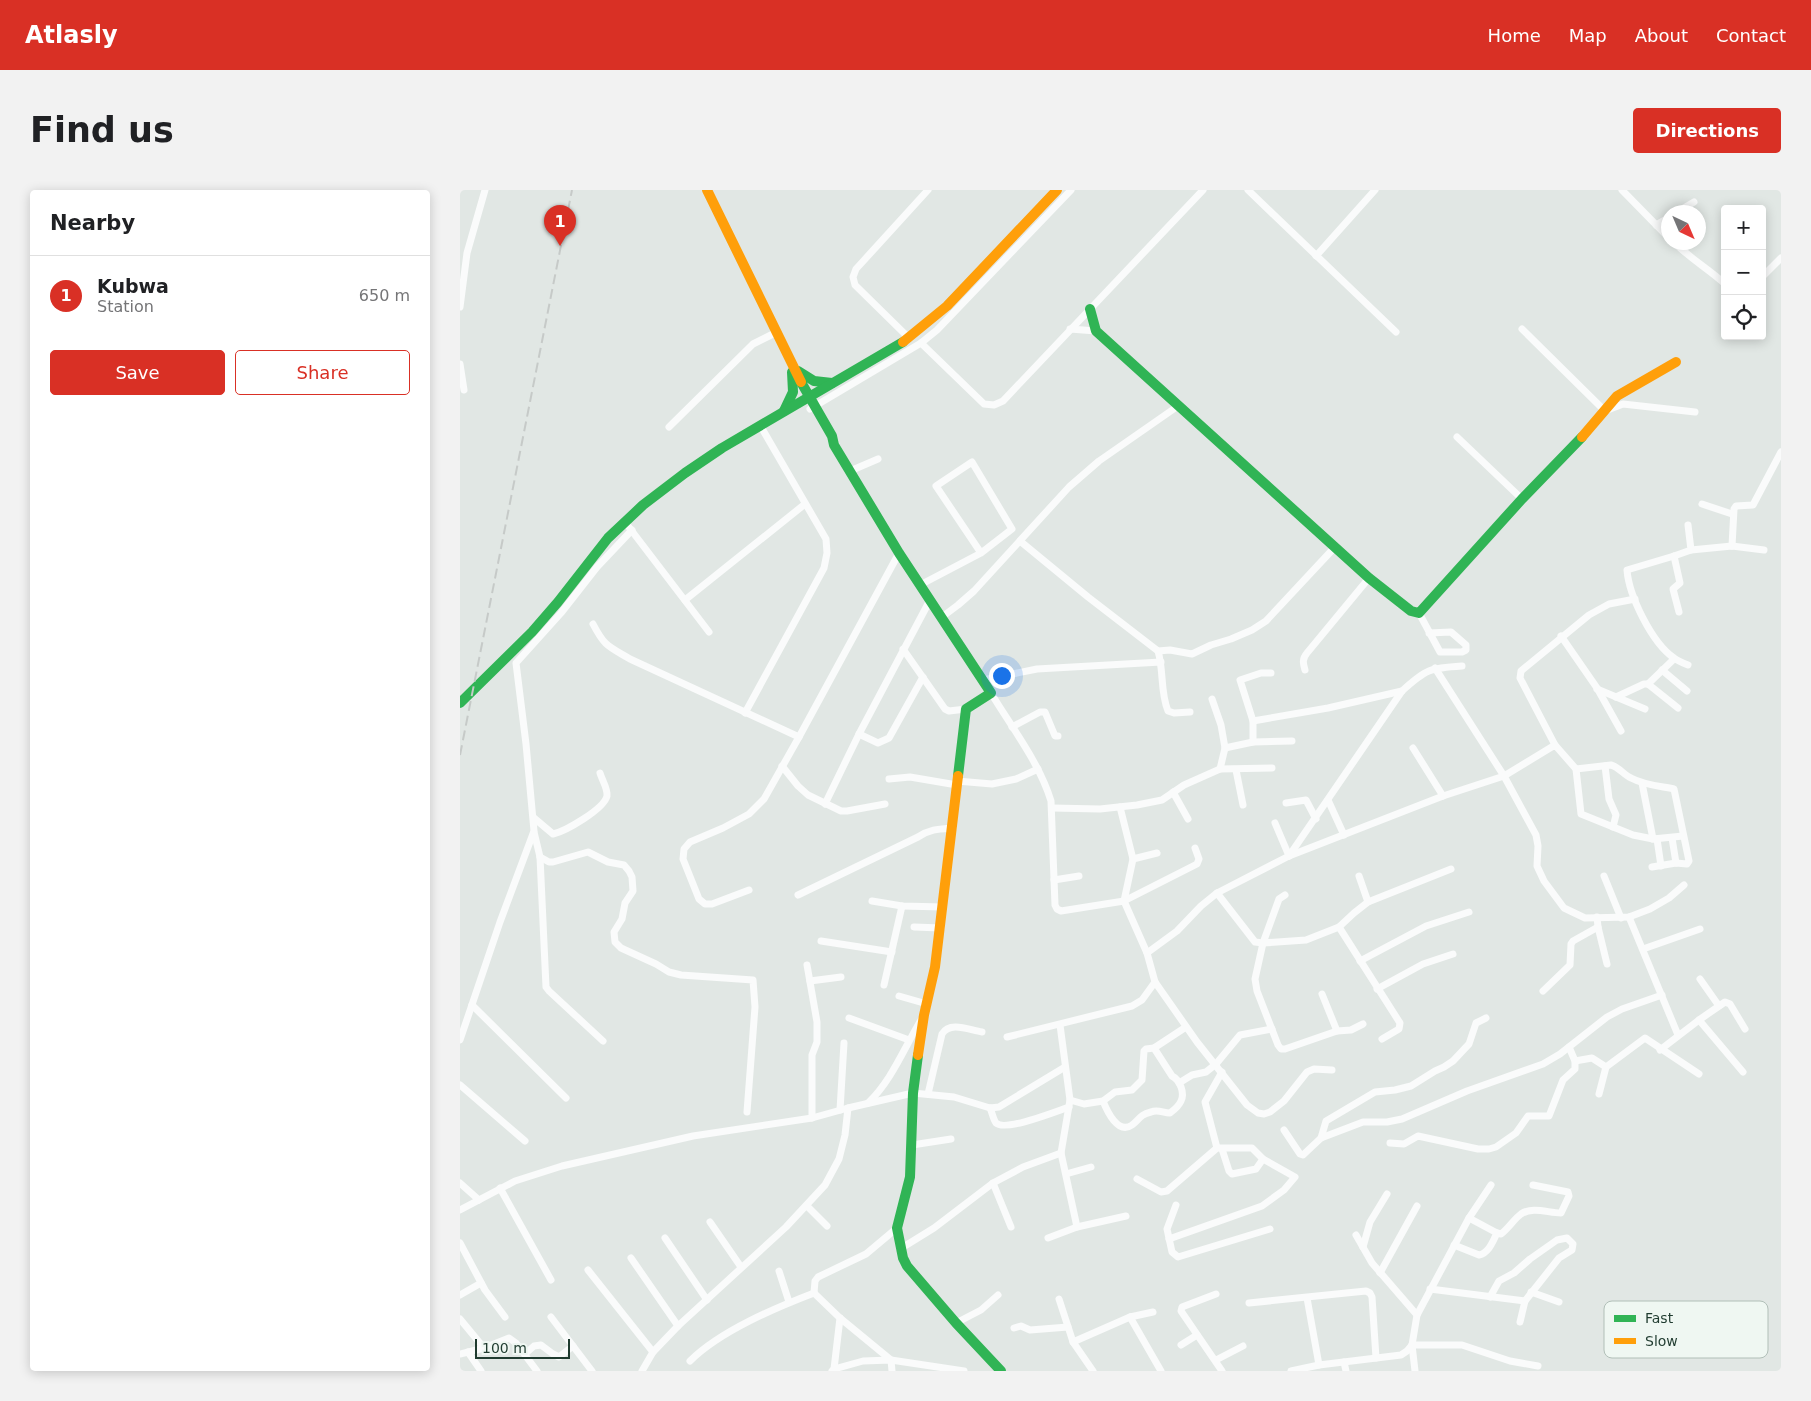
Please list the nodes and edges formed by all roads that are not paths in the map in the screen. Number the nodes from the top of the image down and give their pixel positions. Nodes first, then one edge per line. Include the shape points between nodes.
1 (485, 190) edge
2 (707, 190) edge
3 (1058, 190) edge
4 (1071, 190) edge
5 (1203, 190) edge
6 (1248, 190) edge
7 (1375, 190) edge
8 (1622, 190) edge
9 (925, 191) edge
10 (1694, 202) dead end
11 (1689, 205) edge
12 (1661, 222) edge
13 (1656, 225) junction
14 (1661, 230) edge
15 (1682, 250) edge
16 (463, 253) edge
17 (1316, 256) junction
18 (1781, 258) edge
19 (1766, 273) edge
20 (1721, 280) edge
21 (977, 283) junction
22 (460, 308) edge
23 (1090, 308) junction
24 (1070, 329) junction
25 (1522, 329) dead end
26 (1096, 330) junction
27 (1396, 332) dead end
28 (775, 333) junction
29 (909, 338) junction
30 (921, 343) junction
31 (1676, 362) dead end
32 (460, 364) edge
33 (793, 369) junction
34 (833, 383) junction
35 (464, 390) dead end
36 (810, 403) junction
37 (1178, 406) junction
38 (1605, 411) junction
39 (783, 412) junction
40 (1695, 412) dead end
41 (760, 425) junction
42 (669, 427) dead end
43 (1458, 438) dead end
44 (1781, 452) edge
45 (878, 459) dead end
46 (850, 471) junction
47 (1522, 500) junction
48 (805, 504) junction
49 (1702, 504) dead end
50 (1732, 514) junction
51 (625, 522) junction
52 (1688, 525) dead end
53 (632, 530) junction
54 (1020, 541) junction
55 (1335, 546) junction
56 (1732, 546) junction
57 (1691, 550) junction
58 (1764, 550) dead end
59 (899, 553) junction
60 (982, 553) junction
61 (1674, 556) junction
62 (593, 565) junction
63 (1369, 578) junction
64 (920, 585) junction
65 (1635, 599) junction
66 (685, 600) junction
67 (930, 600) junction
68 (1679, 612) dead end
69 (1419, 613) junction
70 (942, 617) junction
71 (593, 624) dead end
72 (709, 632) dead end
73 (1429, 633) junction
74 (1561, 636) junction
75 (904, 649) junction
76 (1158, 651) junction
77 (1674, 659) junction
78 (1161, 662) junction
79 (1688, 665) dead end
80 (1462, 666) dead end
81 (1435, 668) junction
82 (1304, 670) dead end
83 (1662, 670) junction
84 (1271, 672) dead end
85 (923, 677) junction
86 (983, 680) junction
87 (1648, 684) junction
88 (1597, 688) junction
89 (1402, 691) junction
90 (1687, 691) dead end
91 (991, 693) junction
92 (1616, 696) junction
93 (1212, 699) dead end
94 (460, 702) edge
95 (1678, 708) dead end
96 (966, 709) junction
97 (1645, 709) dead end
98 (1190, 712) dead end
99 (745, 713) junction
100 (1254, 721) junction
101 (1012, 727) junction
102 (1620, 731) dead end
103 (859, 734) junction
104 (1058, 736) dead end
105 (799, 738) junction
106 (1292, 741) dead end
107 (1253, 742) junction
108 (1555, 745) junction
109 (1225, 748) junction
110 (1413, 748) dead end
111 (782, 766) junction
112 (1605, 766) junction
113 (1272, 768) dead end
114 (1038, 769) junction
115 (1220, 769) junction
116 (1576, 769) junction
117 (1236, 770) junction
118 (600, 773) dead end
119 (1504, 776) junction
120 (889, 780) dead end
121 (957, 783) junction
122 (1642, 783) junction
123 (1173, 792) junction
124 (1443, 796) junction
125 (1328, 800) junction
126 (1286, 803) dead end
127 (825, 804) junction
128 (885, 804) dead end
129 (1243, 805) dead end
130 (1120, 807) junction
131 (1052, 808) junction
132 (534, 818) junction
133 (1188, 819) dead end
134 (1316, 819) junction
135 (1275, 823) dead end
136 (1613, 827) junction
137 (953, 828) junction
138 (534, 831) junction
139 (1344, 835) junction
140 (1683, 836) junction
141 (1672, 838) junction
142 (1655, 839) junction
143 (1196, 848) dead end
144 (1158, 853) dead end
145 (1289, 856) junction
146 (540, 857) junction
147 (1133, 859) junction
148 (1676, 863) junction
149 (1660, 866) junction
150 (1652, 867) dead end
151 (1451, 870) dead end
152 (1079, 876) dead end
153 (1359, 876) dead end
154 (1604, 876) dead end
155 (1054, 880) junction
156 (1684, 885) dead end
157 (749, 890) dead end
158 (1217, 893) junction
159 (798, 895) dead end
160 (1285, 895) dead end
161 (872, 901) dead end
162 (1124, 901) junction
163 (1368, 902) junction
164 (902, 906) junction
165 (943, 907) junction
166 (1469, 912) dead end
167 (1597, 917) junction
168 (1629, 917) junction
169 (1621, 918) junction
170 (914, 927) dead end
171 (1339, 927) junction
172 (1598, 927) junction
173 (941, 928) junction
174 (1700, 929) dead end
175 (821, 941) dead end
176 (1263, 943) junction
177 (1643, 949) junction
178 (892, 952) junction
179 (1147, 953) junction
180 (1453, 954) dead end
181 (1360, 961) junction
182 (1607, 964) dead end
183 (807, 965) dead end
184 (841, 977) dead end
185 (1700, 979) dead end
186 (810, 980) junction
187 (1155, 982) junction
188 (884, 985) dead end
189 (1378, 990) junction
190 (1543, 991) dead end
191 (1322, 994) dead end
192 (1662, 995) junction
193 (899, 996) dead end
194 (927, 1004) junction
195 (472, 1005) junction
196 (1719, 1006) junction
197 (924, 1015) junction
198 (849, 1018) dead end
199 (1486, 1018) dead end
200 (1698, 1020) junction
201 (1363, 1024) dead end
202 (1060, 1025) junction
203 (1186, 1027) junction
204 (1272, 1029) junction
205 (1745, 1029) dead end
206 (1337, 1031) junction
207 (982, 1032) dead end
208 (1678, 1035) junction
209 (1007, 1037) dead end
210 (460, 1040) edge
211 (909, 1040) junction
212 (1382, 1040) dead end
213 (603, 1041) dead end
214 (844, 1043) dead end
215 (1569, 1047) junction
216 (1154, 1048) junction
217 (1660, 1050) junction
218 (1575, 1061) junction
219 (1216, 1064) junction
220 (1065, 1067) junction
221 (1606, 1067) junction
222 (1332, 1070) dead end
223 (1222, 1072) junction
224 (1744, 1072) dead end
225 (1699, 1074) dead end
226 (1179, 1083) junction
227 (460, 1084) edge
228 (913, 1093) junction
229 (928, 1094) junction
230 (1599, 1094) dead end
231 (566, 1098) dead end
232 (1103, 1101) junction
233 (868, 1103) junction
234 (1069, 1104) junction
235 (848, 1108) junction
236 (990, 1108) junction
237 (840, 1110) junction
238 (747, 1112) dead end
239 (812, 1118) junction
240 (1284, 1130) dead end
241 (1321, 1138) junction
242 (952, 1139) dead end
243 (525, 1141) dead end
244 (1390, 1143) dead end
245 (912, 1145) junction
246 (1219, 1148) junction
247 (1061, 1153) junction
248 (1262, 1159) junction
249 (1091, 1167) dead end
250 (1066, 1174) junction
251 (1137, 1179) dead end
252 (460, 1183) edge
253 (993, 1183) junction
254 (1491, 1185) dead end
255 (1533, 1185) dead end
256 (500, 1188) junction
257 (1387, 1194) dead end
258 (479, 1200) junction
259 (1176, 1205) dead end
260 (807, 1206) junction
261 (1416, 1206) dead end
262 (460, 1210) edge
263 (1126, 1216) dead end
264 (1468, 1218) junction
265 (710, 1222) dead end
266 (826, 1226) dead end
267 (1077, 1227) junction
268 (897, 1228) junction
269 (1011, 1228) dead end
270 (1270, 1229) dead end
271 (1497, 1233) junction
272 (1356, 1235) dead end
273 (665, 1238) dead end
274 (1048, 1238) dead end
275 (1168, 1240) junction
276 (460, 1243) edge
277 (1454, 1246) junction
278 (1363, 1247) junction
279 (900, 1249) junction
280 (631, 1258) dead end
281 (741, 1267) junction
282 (588, 1270) dead end
283 (779, 1271) dead end
284 (1380, 1273) junction
285 (551, 1280) dead end
286 (481, 1283) junction
287 (1430, 1289) junction
288 (1531, 1292) junction
289 (814, 1293) junction
290 (1216, 1294) dead end
291 (998, 1295) dead end
292 (460, 1296) edge
293 (1490, 1297) junction
294 (1307, 1298) junction
295 (1058, 1299) dead end
296 (707, 1300) junction
297 (1525, 1301) junction
298 (789, 1302) junction
299 (1559, 1302) dead end
300 (1249, 1303) dead end
301 (1153, 1312) dead end
302 (1417, 1315) junction
303 (505, 1317) dead end
304 (551, 1317) dead end
305 (1130, 1317) junction
306 (840, 1318) junction
307 (460, 1319) edge
308 (1520, 1322) dead end
309 (956, 1323) junction
310 (678, 1326) junction
311 (1068, 1327) junction
312 (1014, 1328) dead end
313 (1197, 1335) junction
314 (1073, 1342) junction
315 (1181, 1344) dead end
316 (1412, 1345) junction
317 (573, 1346) junction
318 (1243, 1346) dead end
319 (484, 1348) junction
320 (468, 1352) junction
321 (653, 1352) junction
322 (460, 1354) edge
323 (525, 1354) junction
324 (1376, 1358) junction
325 (891, 1360) junction
326 (1216, 1360) junction
327 (690, 1361) dead end
328 (1344, 1362) junction
329 (1318, 1365) junction
330 (1538, 1366) dead end
331 (833, 1370) edge
332 (481, 1371) edge
333 (537, 1371) edge
334 (592, 1371) edge
335 (642, 1371) edge
336 (892, 1371) edge
337 (962, 1371) edge
338 (1000, 1371) edge
339 (1093, 1371) edge
340 (1161, 1371) edge
341 (1222, 1371) edge
342 (1291, 1371) edge
343 (1346, 1371) edge
344 (1416, 1371) edge

1 - 16 street
2 - 28 main road
3 - 21 main road
4 - 21 street
5 - 23 street
6 - 17 street
7 - 17 street
8 - 13 street
9 - 29 street via 856,268 853,277 855,285
10 - 11 street
12 - 13 street
13 - 14 street
15 - 20 street
16 - 22 street
17 - 27 street
18 - 19 street
21 - 29 main road
21 - 30 street via 942,325
23 - 24 street
23 - 26 main road
24 - 26 street
24 - 30 street via 1004,401 994,405 984,404
25 - 38 street
26 - 37 main road
28 - 33 main road
28 - 42 street via 753,344
29 - 34 main road
30 - 36 street via 876,371
31 - 38 main road via 1617,396
32 - 35 street
33 - 34 main road via 816,382
33 - 36 main road
33 - 39 main road via 793,392
34 - 36 main road
36 - 39 main road
36 - 46 main road via 827,438
37 - 54 street via 1099,461 1069,487
37 - 55 main road
38 - 40 street via 1624,404
38 - 47 main road
39 - 41 main road
41 - 48 street
41 - 51 main road via 685,473
43 - 47 street
44 - 50 street via 1753,505 1736,506
45 - 46 street
46 - 59 main road
47 - 69 main road
48 - 66 street
48 - 99 street via 826,539 824,568
49 - 50 street
50 - 56 street
51 - 53 street
51 - 62 main road
52 - 57 street
53 - 62 street
53 - 66 street
54 - 70 street via 974,591
54 - 76 street
55 - 63 main road
55 - 76 street via 1266,621 1252,630 1192,654
56 - 57 street
56 - 58 street
57 - 61 street
59 - 64 main road
59 - 105 street
60 - 60 street via 1012,529 972,462 936,486
60 - 64 street
61 - 65 street via 1627,570
61 - 68 street via 1680,583 1673,589
62 - 94 main road via 513,651
62 - 132 street via 561,613 516,663
63 - 69 main road via 1411,611
63 - 82 street via 1307,653
64 - 67 main road
65 - 74 street via 1609,604
65 - 77 street via 1655,640
66 - 72 street
67 - 70 main road
67 - 75 street
69 - 73 street
70 - 86 main road
71 - 99 street via 607,646
73 - 73 street via 1440,652 1466,650 1466,645 1451,632
74 - 88 street
74 - 108 street via 1520,674
75 - 85 street
75 - 103 street
76 - 78 street
77 - 79 street
77 - 83 street
78 - 86 street via 1036,668
78 - 98 street via 1164,702 1168,711
80 - 81 street
81 - 89 street via 1420,675
81 - 119 street
83 - 87 street
83 - 90 street
84 - 100 street via 1240,680
85 - 96 street via 945,709
85 - 103 street via 889,738 878,743
86 - 91 main road
87 - 92 street
87 - 95 street
88 - 92 street
88 - 102 street
89 - 100 street
89 - 125 street
91 - 96 main road
91 - 101 street
92 - 97 street
93 - 109 street
96 - 121 main road
99 - 105 street
100 - 107 street
101 - 104 street via 1043,712 1055,736
101 - 114 street
103 - 127 street
105 - 111 street
106 - 107 street
107 - 109 street
108 - 116 street
108 - 119 street
109 - 115 street
110 - 124 street
111 - 127 street via 803,790
111 - 157 street via 764,799 749,814 690,842 684,849 683,859 699,899 705,904
112 - 116 street
112 - 122 street via 1615,766
112 - 136 street via 1609,799 1616,815
113 - 117 street
114 - 121 street via 1016,779 992,784
114 - 131 street
115 - 117 street
115 - 123 street
116 - 136 street via 1581,814
117 - 129 street
118 - 132 street via 607,792 596,811 553,834
119 - 124 street
119 - 167 street via 1536,835 1537,866 1544,881 1564,908 1585,918
120 - 121 street via 910,777
121 - 137 main road
122 - 140 street via 1674,789
122 - 142 street
123 - 130 street via 1162,800
123 - 133 street
124 - 139 street
125 - 134 street
125 - 139 street
126 - 134 street via 1306,800
127 - 128 street via 841,811
130 - 131 street
130 - 147 street
131 - 155 street
132 - 138 street
134 - 145 street
135 - 145 street
136 - 142 street via 1633,836
137 - 159 street via 928,831
137 - 165 main road
138 - 146 street
138 - 195 street
139 - 145 street
140 - 141 street
140 - 148 street via 1689,861 1686,864
141 - 142 street
141 - 148 street
142 - 149 street
143 - 162 street via 1197,864
144 - 147 street
145 - 158 street
146 - 213 street via 546,987
146 - 238 street via 553,862 588,852 608,862 624,865 632,877 633,891 614,932 615,942 626,951 681,975 753,980 755,1007
147 - 162 street
148 - 149 street
149 - 150 street
151 - 163 street
152 - 155 street
153 - 163 street
154 - 169 street
155 - 162 street via 1055,905 1061,911
156 - 168 street via 1669,898
158 - 176 street via 1253,941
158 - 179 street via 1177,931
160 - 176 street via 1279,899
161 - 164 street
162 - 179 street
163 - 171 street
164 - 165 street
164 - 178 street
165 - 173 main road
166 - 181 street via 1426,926
167 - 169 street
167 - 172 street
168 - 169 street
168 - 177 street
170 - 173 street
171 - 176 street via 1306,940
171 - 181 street
172 - 182 street
172 - 190 street via 1573,941 1570,966
173 - 194 main road
174 - 177 street
175 - 178 street
176 - 204 street via 1254,979
177 - 192 street
178 - 188 street
179 - 187 street
180 - 189 street via 1423,964
181 - 189 street
183 - 186 street
184 - 186 street
185 - 196 street
186 - 239 street via 818,1042 812,1055
187 - 202 street via 1142,1000 1132,1006
187 - 203 street
189 - 212 street via 1400,1026
191 - 206 street
192 - 208 street
192 - 215 street via 1614,1013
193 - 194 street
194 - 197 main road
195 - 210 street
195 - 231 street
196 - 200 street
196 - 205 street via 1726,1002 1730,1004
197 - 211 street
197 - 228 main road
198 - 211 street
199 - 241 street via 1476,1024 1469,1044 1453,1061 1411,1086 1375,1092 1357,1102 1326,1121
200 - 208 street
200 - 224 street
201 - 206 street via 1351,1030
202 - 209 street
202 - 220 street
203 - 216 street
203 - 219 street
204 - 206 street via 1281,1050
204 - 219 street via 1240,1035
207 - 229 street via 945,1028
208 - 217 street
211 - 233 street via 889,1079
214 - 237 street
215 - 218 street
215 - 241 street via 1543,1064 1402,1119 1363,1122
216 - 226 street
216 - 232 street via 1144,1051 1143,1076 1137,1086 1132,1090 1115,1092
217 - 221 street via 1647,1039 1642,1039
217 - 225 street
218 - 221 street via 1592,1058
218 - 244 street via 1575,1069 1563,1080 1549,1116 1528,1116 1516,1132 1496,1147 1478,1149 1418,1136 1404,1144
219 - 223 street
219 - 226 street via 1206,1072 1192,1075
220 - 234 street
220 - 236 street via 999,1107
221 - 230 street
222 - 223 street via 1307,1072 1284,1102 1264,1114 1247,1105
223 - 246 street via 1205,1102
226 - 232 street via 1182,1100 1170,1113 1153,1111 1141,1115 1126,1127 1110,1116
227 - 243 street
228 - 229 street
228 - 233 street
228 - 245 main road
229 - 236 street via 954,1097
232 - 234 street
233 - 235 street
234 - 236 street via 1016,1124 1001,1126
234 - 247 street
235 - 237 street
235 - 260 street via 839,1159 825,1185
237 - 239 street
239 - 256 street via 693,1136 562,1166
240 - 241 street via 1303,1155
242 - 245 street
245 - 268 main road via 910,1177
246 - 248 street via 1252,1148
246 - 248 street via 1232,1174 1256,1169
246 - 251 street via 1166,1192
247 - 250 street
247 - 253 street
248 - 275 street via 1294,1175 1284,1190 1262,1206
249 - 250 street
250 - 267 street
252 - 258 street
253 - 269 street
253 - 279 street via 934,1228
254 - 264 street
255 - 271 street via 1568,1192 1570,1196 1563,1210 1558,1213 1527,1211 1501,1234
256 - 258 street
256 - 285 street
257 - 278 street via 1370,1222
258 - 262 street
259 - 275 street via 1167,1229
260 - 266 street
260 - 281 street
261 - 284 street
263 - 267 street
264 - 271 street
264 - 277 street
265 - 281 street
267 - 274 street
268 - 279 main road
268 - 289 street via 866,1254 818,1277
270 - 275 street via 1178,1257 1172,1252
271 - 277 street via 1483,1254
272 - 278 street
273 - 296 street
276 - 286 street
277 - 287 street
278 - 284 street
279 - 309 main road via 907,1266
280 - 310 street
281 - 296 street
282 - 321 street
283 - 298 street
284 - 302 street
286 - 292 street
286 - 303 street
287 - 293 street
287 - 302 street
288 - 293 street via 1559,1258 1572,1250 1571,1240 1557,1240 1514,1274 1498,1281
288 - 297 street
288 - 299 street
289 - 298 street
289 - 306 street
290 - 313 street via 1181,1309
291 - 309 street via 981,1310
293 - 297 street
294 - 300 street
294 - 324 street via 1370,1293
294 - 329 street
295 - 311 street
296 - 310 street
297 - 308 street
298 - 327 street via 733,1330
301 - 305 street
302 - 316 street
304 - 317 street
305 - 314 street
305 - 340 street
306 - 325 street
306 - 331 street
307 - 319 street
309 - 338 main road
310 - 321 street
311 - 312 street
311 - 314 street
313 - 315 street
313 - 326 street
314 - 339 street
316 - 324 street via 1401,1355
316 - 330 street via 1462,1345 1510,1361
316 - 344 street
317 - 323 street via 559,1357 541,1345 534,1346
317 - 334 street
318 - 326 street
319 - 320 street
319 - 323 street via 509,1338
320 - 322 street
320 - 332 street
321 - 335 street
323 - 333 street
324 - 328 street
325 - 331 street via 863,1361
325 - 336 street
325 - 337 street
326 - 341 street
328 - 329 street
328 - 343 street
329 - 342 street

